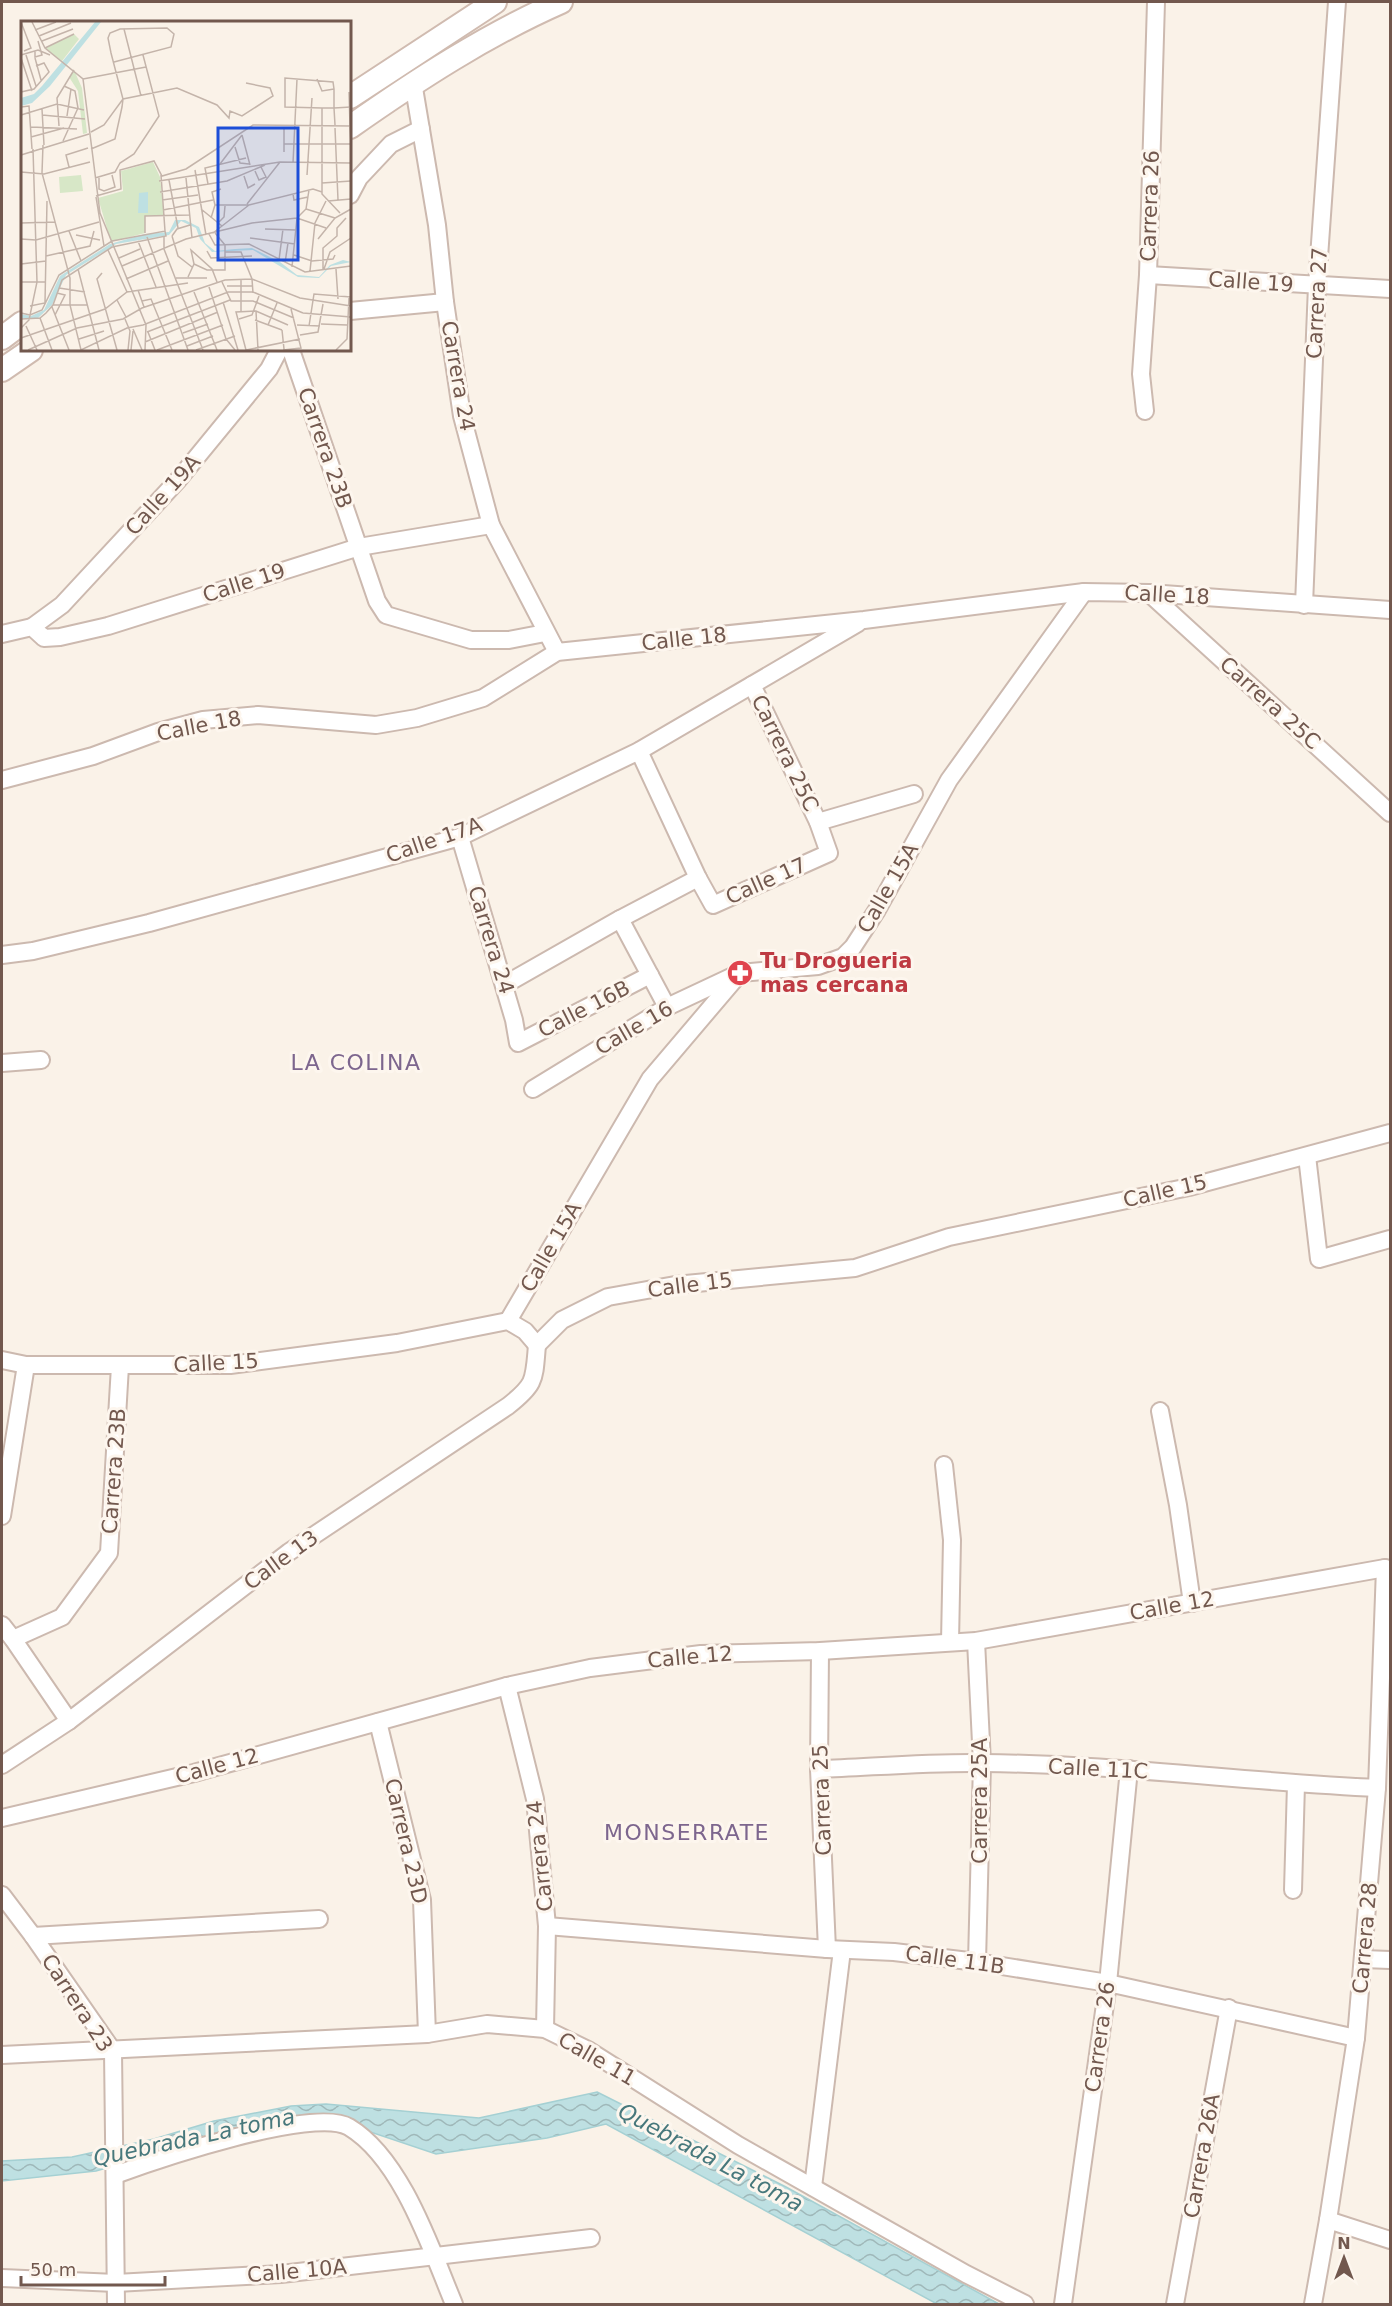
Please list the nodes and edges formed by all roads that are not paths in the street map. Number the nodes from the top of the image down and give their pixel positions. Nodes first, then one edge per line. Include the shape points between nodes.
1 (495, 2) edge
2 (561, 2) edge
3 (1156, 2) edge
4 (1337, 2) edge
5 (413, 82) junction
6 (351, 96) edge
7 (351, 126) edge
8 (421, 129) junction
9 (351, 193) edge
10 (1148, 275) junction
11 (1317, 286) junction
12 (1390, 289) edge
13 (445, 302) junction
14 (351, 311) edge
15 (21, 325) edge
16 (2, 338) edge
17 (30, 351) edge
18 (278, 351) edge
19 (291, 351) edge
20 (2, 370) edge
21 (1145, 411) dead end
22 (491, 525) junction
23 (358, 547) junction
24 (1084, 592) junction
25 (1149, 592) junction
26 (1304, 605) junction
27 (1390, 610) edge
28 (864, 620) junction
29 (32, 627) junction
30 (545, 633) junction
31 (2, 634) edge
32 (557, 652) junction
33 (752, 685) junction
34 (639, 751) junction
35 (2, 780) edge
36 (914, 794) dead end
37 (1390, 813) edge
38 (819, 822) junction
39 (460, 837) junction
40 (698, 878) junction
41 (620, 919) junction
42 (2, 955) edge
43 (740, 974) junction
44 (650, 975) junction
45 (504, 985) junction
46 (667, 1007) junction
47 (518, 1043) joint
48 (41, 1060) dead end
49 (2, 1063) edge
50 (533, 1089) dead end
51 (1390, 1133) edge
52 (1307, 1156) junction
53 (1390, 1239) edge
54 (508, 1321) junction
55 (537, 1345) junction
56 (2, 1360) edge
57 (26, 1365) junction
58 (120, 1365) junction
59 (1160, 1411) dead end
60 (944, 1465) dead end
61 (2, 1516) edge
62 (1389, 1567) edge
63 (1192, 1603) junction
64 (2, 1625) edge
65 (13, 1639) junction
66 (976, 1641) junction
67 (950, 1642) junction
68 (820, 1651) junction
69 (507, 1686) junction
70 (69, 1721) junction
71 (378, 1722) junction
72 (982, 1763) junction
73 (2, 1765) edge
74 (819, 1769) junction
75 (1129, 1769) junction
76 (1296, 1784) junction
77 (1377, 1788) junction
78 (2, 1818) edge
79 (1293, 1890) dead end
80 (2, 1895) edge
81 (319, 1919) dead end
82 (547, 1926) junction
83 (33, 1936) junction
84 (834, 1949) junction
85 (1364, 1959) junction
86 (1390, 1960) edge
87 (977, 1962) junction
88 (1108, 1983) junction
89 (1229, 2008) junction
90 (545, 2029) junction
91 (426, 2034) junction
92 (1356, 2038) junction
93 (113, 2051) junction
94 (2, 2055) edge
95 (115, 2174) junction
96 (813, 2187) junction
97 (1328, 2220) junction
98 (591, 2238) dead end
99 (1390, 2240) edge
100 (434, 2257) junction
101 (2, 2278) edge
102 (116, 2283) junction
103 (116, 2304) edge
104 (454, 2304) edge
105 (1025, 2304) edge
106 (1063, 2304) edge
107 (1175, 2304) edge
108 (1312, 2304) edge

1 - 6 main road
2 - 5 main road via 521,19
3 - 10 street, Carrera 26
4 - 11 street, Carrera 27
5 - 7 main road
5 - 8 street, Carrera 24
8 - 9 street via 391,144 358,178
8 - 13 street, Carrera 24
10 - 11 street, Calle 19
10 - 21 street, Carrera 26 via 1140,374
11 - 12 street, Calle 19
11 - 26 street, Carrera 27
13 - 14 street
13 - 22 street, Carrera 24 via 462,416
15 - 16 main road
17 - 20 main road
18 - 29 street, Calle 19A via 269,369 178,480 62,605
19 - 23 street, Carrera 23B
22 - 23 street, Calle 19
22 - 30 street, Carrera 24
23 - 29 street, Calle 19 via 60,638 44,638
23 - 30 street, Carrera 23B via 386,615 471,640 509,640
24 - 25 street, Calle 18
24 - 28 street, Calle 18
24 - 43 street, Calle 15A via 949,780 853,947 843,957 818,966
25 - 26 street, Calle 18
25 - 37 street, Carrera 25C
26 - 27 street, Calle 18
28 - 32 street, Calle 18
28 - 33 street, Calle 17A
29 - 31 street
30 - 32 street, Carrera 24
32 - 35 street, Calle 18 via 483,698 417,718 376,725 258,715 203,720 93,756
33 - 34 street, Calle 17A
33 - 38 street, Carrera 25C
34 - 39 street, Calle 17A
34 - 40 street
36 - 38 street
38 - 40 street, Calle 17 via 829,853 713,905
39 - 42 street, Calle 17A via 149,923
39 - 45 street, Carrera 24
40 - 41 street, Calle 17
41 - 44 street
41 - 45 street, Calle 17
43 - 46 street, Calle 16
43 - 54 street, Calle 15A via 650,1079
44 - 46 street
44 - 47 street, Calle 16B
45 - 47 street, Carrera 24
46 - 50 street, Calle 16
48 - 49 street
51 - 52 street, Calle 15
52 - 53 street via 1319,1259
52 - 55 street, Calle 15 via 1189,1187 949,1237 855,1268 675,1285 608,1297 562,1320
54 - 55 street via 525,1331
54 - 58 street, Calle 15 via 397,1342 230,1365
55 - 70 street, Calle 13 via 534,1376 528,1390 515,1401 289,1552
56 - 57 street, Calle 15
57 - 58 street, Calle 15
57 - 61 street
58 - 65 street, Carrera 23B via 109,1553 62,1617
59 - 63 street
60 - 67 street via 952,1540
62 - 63 street, Calle 12
62 - 77 street, Carrera 28
63 - 66 street, Calle 12
64 - 65 street
65 - 70 street
66 - 67 street, Calle 12
66 - 72 street, Carrera 25A
67 - 68 street, Calle 12
68 - 69 street, Calle 12 via 701,1654 590,1668
68 - 74 street, Carrera 25
69 - 71 street, Calle 12
69 - 82 street, Carrera 24 via 535,1799
70 - 73 street, Calle 13
71 - 78 street, Calle 12 via 194,1773
71 - 91 street, Carrera 23D via 422,1900
72 - 74 street, Calle 11C
72 - 75 street, Calle 11C
72 - 87 street, Carrera 25A
74 - 84 street, Carrera 25
75 - 76 street, Calle 11C
75 - 88 street, Carrera 26
76 - 77 street, Calle 11C
76 - 79 street
77 - 85 street, Carrera 28
80 - 83 street, Carrera 23
81 - 83 street
82 - 84 street, Calle 11B
82 - 90 street, Carrera 24
83 - 93 street, Carrera 23
84 - 87 street, Calle 11B
84 - 96 street, Carrera 25
85 - 86 street
85 - 92 street, Carrera 28
87 - 88 street, Calle 11B
88 - 89 street, Calle 11B
88 - 106 street, Carrera 26
89 - 92 street, Calle 11B
89 - 107 street, Carrera 26A
90 - 91 street, Calle 11 via 487,2024
90 - 96 street, Calle 11 via 588,2050 738,2145
91 - 93 street, Calle 11
92 - 97 street, Carrera 28
93 - 94 street, Calle 11
93 - 95 street, Carrera 23
95 - 100 street via 168,2155 258,2132 320,2121 336,2122 362,2137 392,2169
95 - 102 street, Carrera 23
96 - 105 street, Calle 11
97 - 99 street
97 - 108 street, Carrera 28
98 - 100 street, Calle 10A
100 - 102 street, Calle 10A via 281,2274
100 - 104 street
101 - 102 street, Calle 10A
102 - 103 street, Carrera 23

